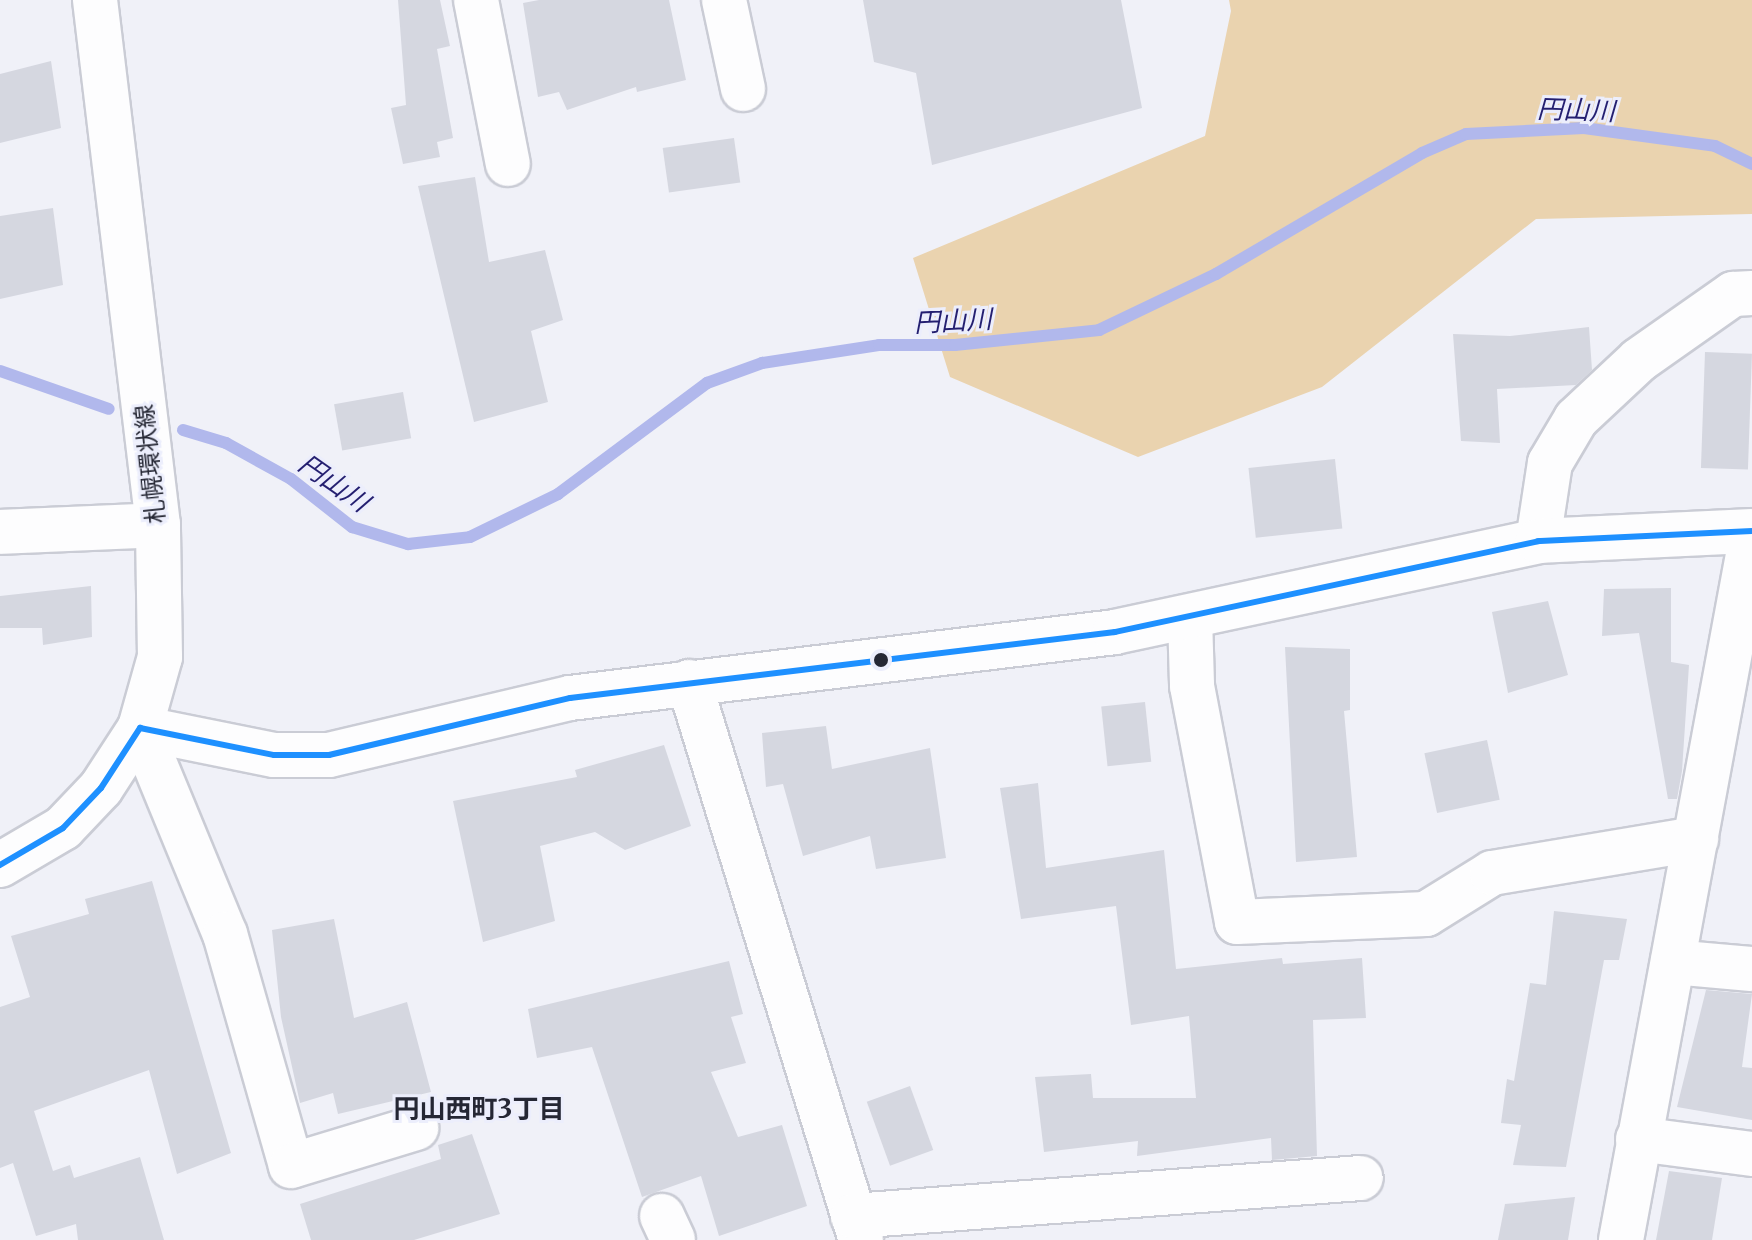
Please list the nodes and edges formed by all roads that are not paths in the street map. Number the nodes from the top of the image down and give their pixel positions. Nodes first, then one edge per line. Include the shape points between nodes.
1 (95, 0) edge
2 (476, 0) edge
3 (724, 0) edge
4 (743, 89) dead end
5 (508, 164) dead end
6 (1752, 293) edge
7 (158, 525) junction
8 (0, 532) edge
9 (1752, 532) edge
10 (1538, 541) junction
11 (1190, 617) junction
12 (689, 682) junction
13 (140, 728) junction
14 (1696, 839) junction
15 (0, 865) edge
16 (1673, 962) junction
17 (1752, 969) edge
18 (416, 1128) dead end
19 (1638, 1139) junction
20 (1752, 1154) edge
21 (1361, 1178) dead end
22 (857, 1228) edge
23 (1621, 1240) edge

1 - 7 street, 札幌環状線
2 - 5 street
3 - 4 street
6 - 10 street via 1733,294 1639,360 1576,419 1550,463
7 - 8 street
7 - 13 street, 札幌環状線 via 160,657
9 - 10 street
9 - 14 street
10 - 11 street
11 - 12 street via 1115,632
11 - 14 street via 1192,686 1237,922 1426,914 1492,873
12 - 13 street via 570,698 329,755 274,755
12 - 22 street
13 - 15 street, 札幌環状線 via 101,788 63,828
13 - 18 street via 225,934 291,1166
14 - 16 street
16 - 17 street
16 - 19 street
19 - 20 street
19 - 23 street
21 - 22 street

